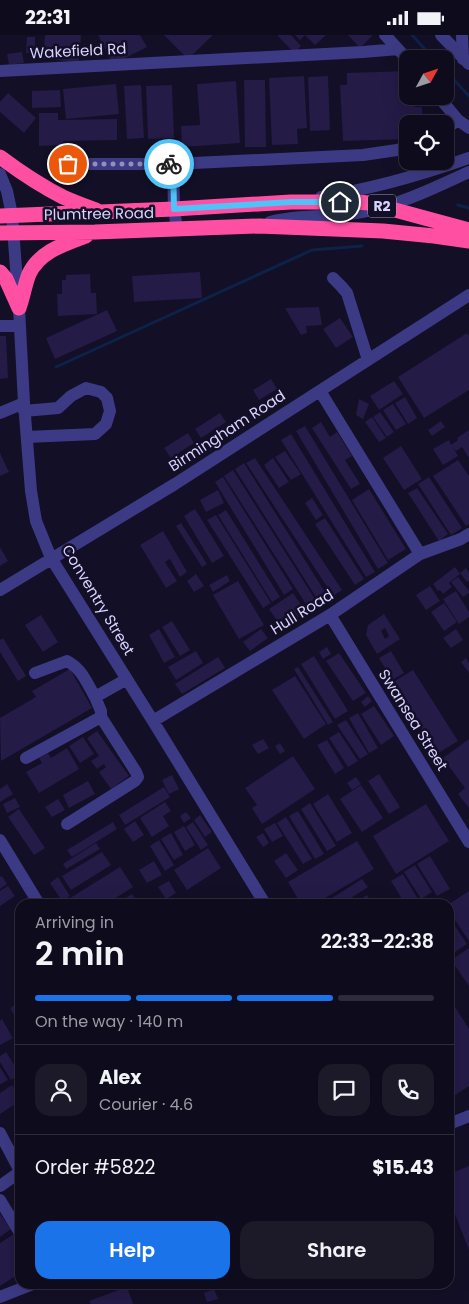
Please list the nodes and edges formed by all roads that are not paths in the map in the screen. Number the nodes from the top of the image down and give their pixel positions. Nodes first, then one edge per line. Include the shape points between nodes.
1 (385, 35) edge
2 (441, 35) edge
3 (462, 35) edge
4 (398, 49) joint
5 (466, 62) edge
6 (0, 71) edge
7 (446, 105) edge
8 (464, 124) edge
9 (399, 149) edge
10 (0, 157) edge
11 (469, 158) edge
12 (68, 164) dead end
13 (173, 164) junction
14 (469, 172) edge
15 (0, 174) edge
16 (292, 202) junction
17 (384, 207) junction
18 (174, 209) junction
19 (102, 212) junction
20 (6, 215) edge
21 (259, 226) junction
22 (177, 229) junction
23 (469, 230) edge
24 (95, 232) junction
25 (7, 233) edge
26 (469, 241) edge
27 (0, 272) edge
28 (333, 278) dead end
29 (469, 295) edge
30 (19, 308) junction
31 (0, 326) edge
32 (20, 326) junction
33 (368, 361) junction
34 (320, 391) junction
35 (24, 407) junction
36 (0, 413) edge
37 (26, 437) junction
38 (466, 540) edge
39 (420, 554) junction
40 (52, 558) junction
41 (0, 590) edge
42 (330, 615) junction
43 (35, 673) dead end
44 (127, 679) junction
45 (95, 697) junction
46 (101, 717) junction
47 (153, 721) junction
48 (26, 757) dead end
49 (68, 823) dead end
50 (0, 840) edge
51 (469, 842) edge
52 (36, 899) edge
53 (262, 899) edge
54 (469, 1116) edge
55 (454, 1121) edge
56 (0, 1133) edge
57 (15, 1162) edge
58 (15, 1175) edge
59 (0, 1186) edge
60 (0, 1200) edge
61 (15, 1225) edge
62 (20, 1289) edge
63 (0, 1297) edge

1 - 4 street
2 - 5 street
3 - 5 street
4 - 6 street, Wakefield Rd
7 - 8 street
9 - 13 street via 363,155
10 - 19 highway via 22,174 65,198
11 - 16 street via 373,187
12 - 13 street
13 - 18 street
14 - 17 street
15 - 20 street, Conventry Street via 7,191
16 - 17 highway, Plumtree Road / R2 via 356,202
16 - 18 highway, Plumtree Road / R2
17 - 21 street via 360,213 277,220
17 - 23 highway, Plumtree Road / R2
18 - 19 highway, Plumtree Road / R2
18 - 22 street
19 - 20 highway, Plumtree Road / R2
20 - 25 street, Conventry Street
21 - 22 highway, Plumtree Road / R2
21 - 26 highway, Plumtree Road / R2 via 383,231
22 - 24 highway, Plumtree Road / R2
24 - 25 highway, Plumtree Road / R2
24 - 30 highway via 44,255 30,273
25 - 30 street, Conventry Street
27 - 30 highway
28 - 33 street via 347,293
29 - 33 street, Birmingham Road
30 - 32 street, Conventry Street
31 - 32 street
32 - 35 street, Conventry Street
33 - 34 street, Birmingham Road
34 - 39 street
34 - 40 street, Birmingham Road
35 - 36 street
35 - 37 street, Conventry Street
35 - 37 street via 58,408 86,389 101,392 107,398 110,411 106,424 95,433
37 - 40 street, Conventry Street via 36,521
38 - 39 street, Hull Road
39 - 42 street, Hull Road
40 - 41 street, Birmingham Road
40 - 44 street, Conventry Street
42 - 47 street, Hull Road
42 - 51 street, Swansea Street
43 - 45 street via 67,661 80,670
44 - 45 street
44 - 47 street, Conventry Street
45 - 46 street
46 - 48 street
46 - 49 street via 138,777
47 - 53 street, Conventry Street
50 - 52 street
54 - 55 street
56 - 57 street
58 - 59 street
60 - 61 street
62 - 63 street

